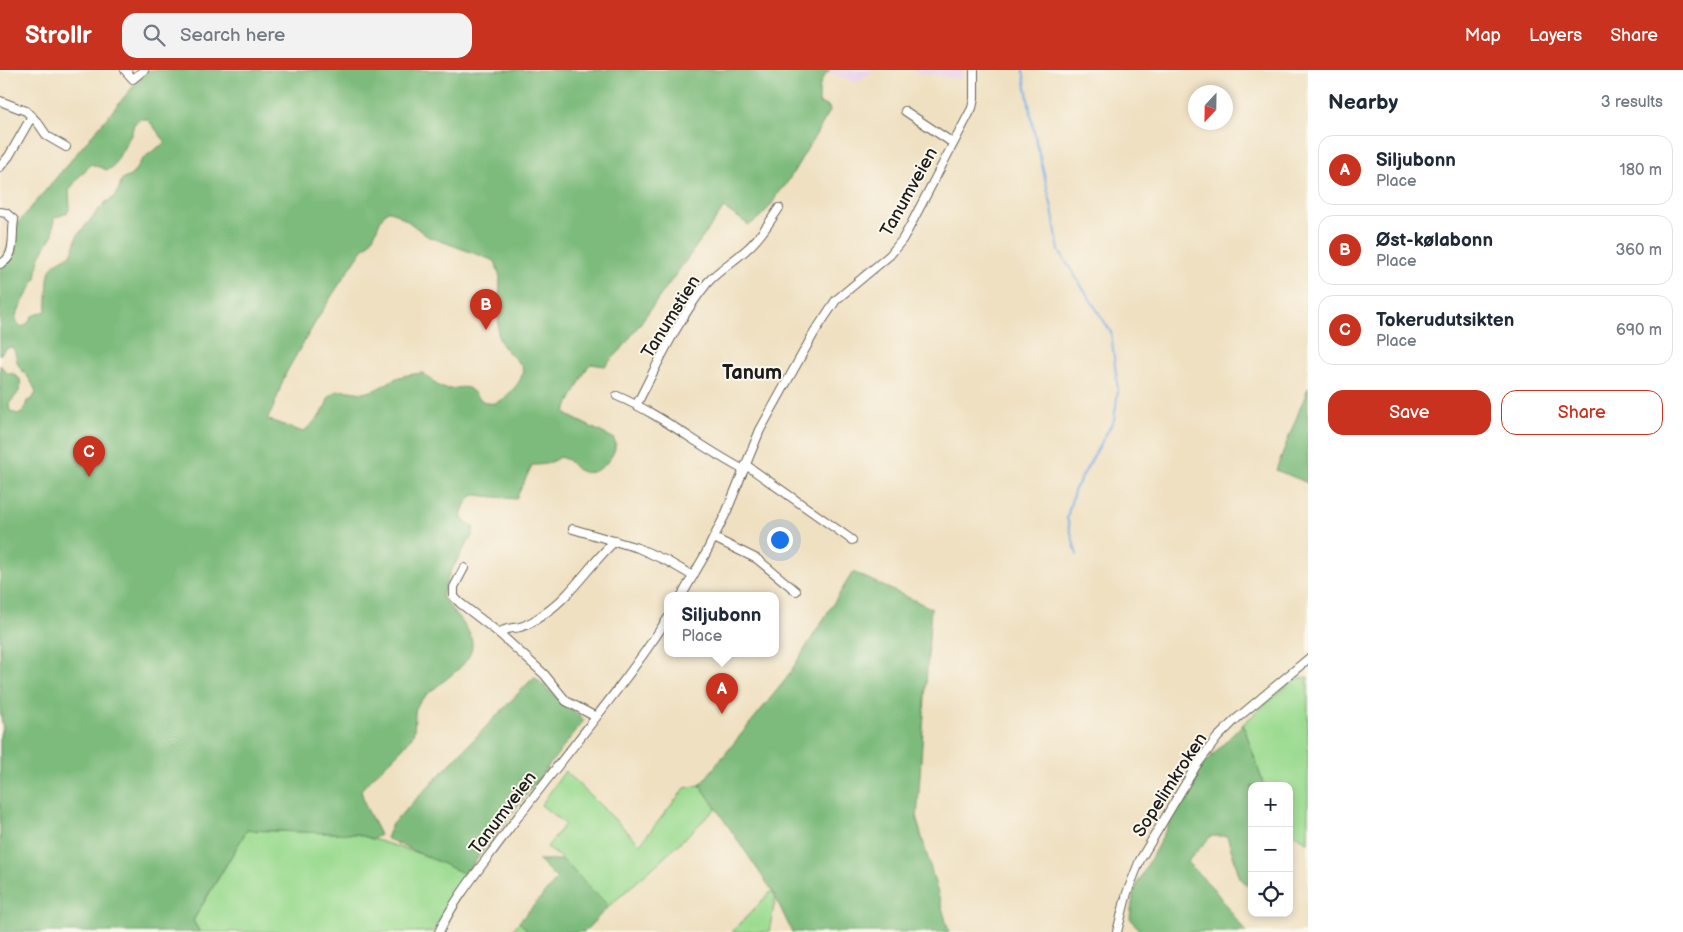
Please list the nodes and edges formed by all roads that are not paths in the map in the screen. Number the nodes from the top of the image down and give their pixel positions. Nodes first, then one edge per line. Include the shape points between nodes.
1 (125, 70) edge
2 (144, 70) edge
3 (974, 70) edge
4 (0, 101) edge
5 (905, 111) dead end
6 (32, 116) junction
7 (954, 143) junction
8 (66, 147) dead end
9 (0, 167) edge
10 (778, 208) dead end
11 (0, 212) edge
12 (0, 264) edge
13 (616, 396) dead end
14 (637, 404) junction
15 (745, 467) junction
16 (573, 529) dead end
17 (714, 538) junction
18 (852, 540) dead end
19 (615, 541) junction
20 (464, 568) dead end
21 (693, 576) junction
22 (796, 591) dead end
23 (684, 592) edge
24 (664, 624) edge
25 (499, 633) junction
26 (1308, 659) edge
27 (596, 716) junction
28 (439, 932) edge
29 (1117, 932) edge

1 - 2 street via 133,79
3 - 7 street, Tanumveien via 972,108
4 - 6 street
5 - 7 street
6 - 8 street via 47,136
6 - 9 street
7 - 15 street, Tanumveien via 902,240 890,255 836,300 825,314 763,424
10 - 14 street, Tanumstien via 747,250 710,280 696,297
11 - 12 street via 14,220 12,251 9,258
13 - 14 street
14 - 15 street via 726,460
15 - 17 street, Tanumveien
15 - 18 street
16 - 19 street
17 - 21 street, Tanumveien
17 - 22 street via 757,558
19 - 21 street via 638,548
19 - 25 street via 568,594 546,613 520,628 510,627
20 - 25 street via 454,587 454,597
21 - 23 street, Tanumveien
24 - 27 street, Tanumveien
25 - 27 street via 544,674 566,701
26 - 29 street, Sopelimkroken via 1235,720 1196,766 1140,860
27 - 28 street, Tanumveien via 467,885

